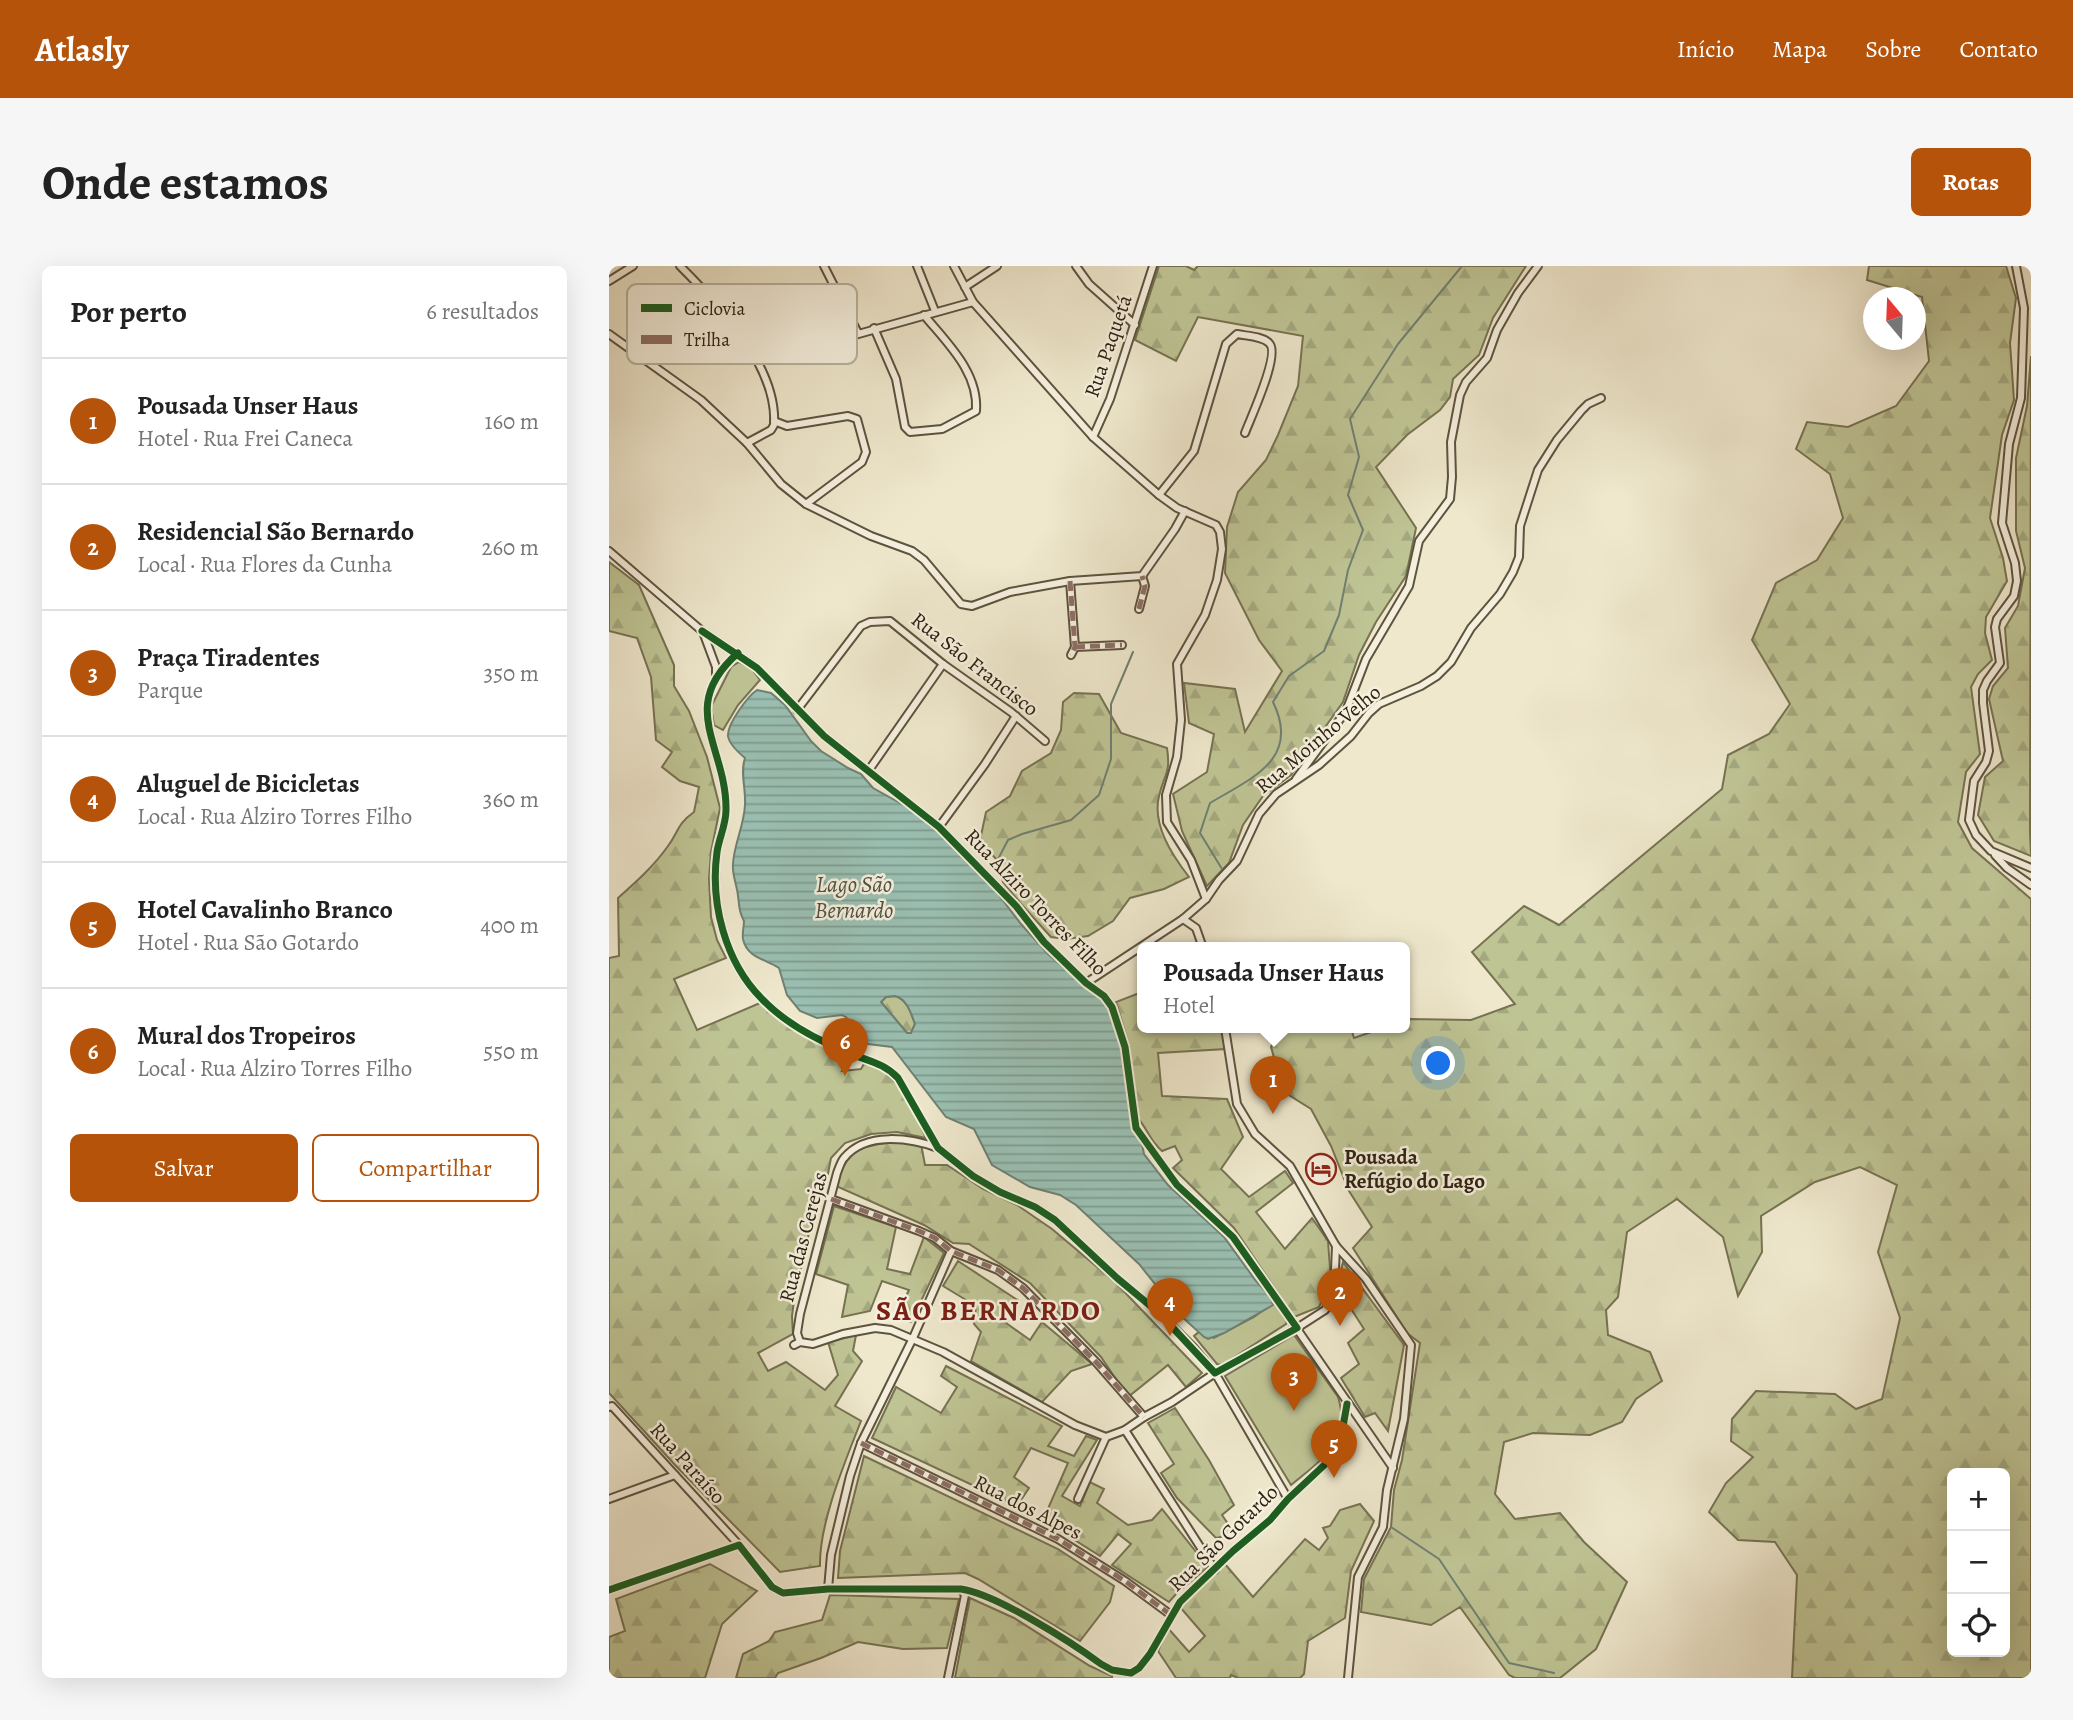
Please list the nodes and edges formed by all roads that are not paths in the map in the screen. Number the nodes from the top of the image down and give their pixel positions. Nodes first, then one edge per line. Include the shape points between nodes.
1 (633, 266) edge
2 (680, 266) edge
3 (824, 266) edge
4 (917, 266) edge
5 (954, 266) edge
6 (997, 266) edge
7 (1076, 266) edge
8 (1153, 266) edge
9 (1538, 266) edge
10 (2016, 266) edge
11 (609, 281) edge
12 (698, 284) edge
13 (833, 284) edge
14 (965, 287) junction
15 (974, 302) junction
16 (935, 311) junction
17 (924, 315) junction
18 (1135, 325) junction
19 (874, 328) junction
20 (857, 333) edge
21 (609, 334) edge
22 (627, 347) edge
23 (651, 364) edge
24 (757, 364) edge
25 (1601, 398) dead end
26 (774, 421) junction
27 (1245, 433) dead end
28 (1093, 437) junction
29 (747, 443) junction
30 (1159, 495) junction
31 (806, 504) junction
32 (1185, 511) junction
33 (609, 551) edge
34 (1142, 576) junction
35 (1070, 581) junction
36 (1139, 609) dead end
37 (702, 631) junction
38 (1122, 645) dead end
39 (1075, 647) junction
40 (738, 653) junction
41 (1071, 655) dead end
42 (943, 664) junction
43 (716, 678) junction
44 (797, 710) junction
45 (1016, 716) junction
46 (1045, 741) dead end
47 (869, 770) junction
48 (1295, 780) junction
49 (939, 827) junction
50 (1991, 851) junction
51 (2031, 868) edge
52 (2031, 885) edge
53 (1206, 899) junction
54 (1183, 919) junction
55 (1148, 942) edge
56 (1201, 942) edge
57 (1137, 950) edge
58 (1087, 983) junction
59 (1227, 1033) edge
60 (938, 1148) junction
61 (831, 1199) junction
62 (1336, 1246) junction
63 (951, 1251) junction
64 (1297, 1328) junction
65 (913, 1338) junction
66 (1215, 1373) junction
67 (1347, 1404) junction
68 (611, 1406) edge
69 (1144, 1417) junction
70 (1125, 1430) junction
71 (1105, 1437) junction
72 (861, 1443) junction
73 (1392, 1468) junction
74 (675, 1475) junction
75 (609, 1499) edge
76 (1078, 1499) dead end
77 (1288, 1499) junction
78 (739, 1545) junction
79 (1215, 1570) junction
80 (828, 1589) junction
81 (961, 1589) junction
82 (609, 1590) edge
83 (1171, 1615) junction
84 (948, 1678) edge
85 (1347, 1678) edge

1 - 11 street
2 - 12 street
3 - 13 street
4 - 16 street
5 - 14 street
6 - 14 street
7 - 18 street via 1089,284
8 - 18 street, Rua Paquetá
9 - 48 street via 1497,330 1487,358 1460,395 1453,428 1450,499 1419,541 1409,586 1366,659 1346,710
10 - 50 street via 2024,308 2021,398 2009,444 2002,523 2015,563 2016,589 1995,627 2000,663 1986,681 1983,696 1988,757 1974,781 1969,816 1971,828
14 - 15 street
15 - 16 street
15 - 28 street
16 - 17 street
17 - 19 street
17 - 19 street via 959,359 977,400 976,411 943,429 910,432 905,427 896,379
18 - 28 street, Rua Paquetá
19 - 20 street
21 - 22 street
23 - 29 street via 701,400
24 - 26 street
25 - 48 street, Rua Moinho Velho via 1581,411 1538,470 1523,510 1519,557 1513,572 1451,662 1421,686 1375,707 1327,758
26 - 29 street via 771,430
26 - 31 street via 787,426 848,416 857,419 866,452 862,462
27 - 30 street via 1273,351 1266,340 1237,334 1226,344 1194,451
28 - 30 street
29 - 31 street via 781,484
30 - 32 street
31 - 35 street via 912,551 961,604 972,606 1010,592
32 - 34 street
32 - 53 street via 1216,525 1223,549 1205,615 1177,664 1181,720 1166,795 1167,822 1191,860
33 - 37 street, Rua Alziro Torres Filho
34 - 35 street
34 - 36 street via 1145,586
35 - 39 street
37 - 40 street, Rua Alziro Torres Filho
37 - 43 street
38 - 39 street
39 - 41 street
40 - 43 street
40 - 44 street, Rua Alziro Torres Filho
42 - 44 street, Rua São Francisco via 890,621 870,622 861,626
42 - 45 street, Rua São Francisco
42 - 47 street
43 - 60 street via 706,703 726,811 716,881 720,918 733,957 751,988 778,1014 841,1050 890,1069
44 - 47 street, Rua Alziro Torres Filho
45 - 46 street, Rua São Francisco
45 - 49 street
47 - 49 street, Rua Alziro Torres Filho
48 - 53 street, Rua Moinho Velho via 1259,814 1237,861
49 - 58 street, Rua Alziro Torres Filho
50 - 51 street
50 - 52 street
53 - 54 street, Rua Moinho Velho
54 - 55 street, Rua Moinho Velho
54 - 56 street via 1196,928
57 - 58 street, Rua Moinho Velho
58 - 64 street, Rua Alziro Torres Filho via 1112,1007 1126,1056 1136,1128 1177,1185 1233,1237
59 - 62 street via 1237,1104 1255,1134 1290,1166
60 - 61 street, Rua das Cerejas via 898,1139 856,1148 840,1165
60 - 66 street via 973,1176 1055,1220 1159,1313
61 - 63 street via 919,1231
61 - 65 street, Rua das Cerejas via 800,1314 797,1343 813,1344 875,1328
62 - 64 street via 1334,1294 1325,1310
62 - 73 street via 1366,1279 1411,1345 1404,1419
63 - 65 street
63 - 69 street via 998,1270 1023,1288
64 - 66 street
64 - 67 street, Rua Alziro Torres Filho
65 - 71 street
65 - 72 street
66 - 69 street
66 - 77 street
67 - 73 street, Rua Alziro Torres Filho
67 - 77 street, Rua São Gotardo via 1339,1449
68 - 74 street, Rua Paraíso
69 - 70 street
70 - 71 street
70 - 79 street
71 - 76 street
72 - 80 street via 831,1555
72 - 83 street, Rua dos Alpes via 1058,1539
73 - 85 street via 1383,1527 1358,1577
74 - 75 street
74 - 78 street, Rua Paraíso
77 - 79 street, Rua São Gotardo
78 - 80 street, Rua São Gotardo via 772,1587 783,1593
78 - 82 street
79 - 83 street, Rua São Gotardo
80 - 81 street, Rua São Gotardo
81 - 83 street, Rua São Gotardo via 1006,1606 1101,1664 1125,1673 1135,1671 1146,1660
81 - 84 street via 965,1595

